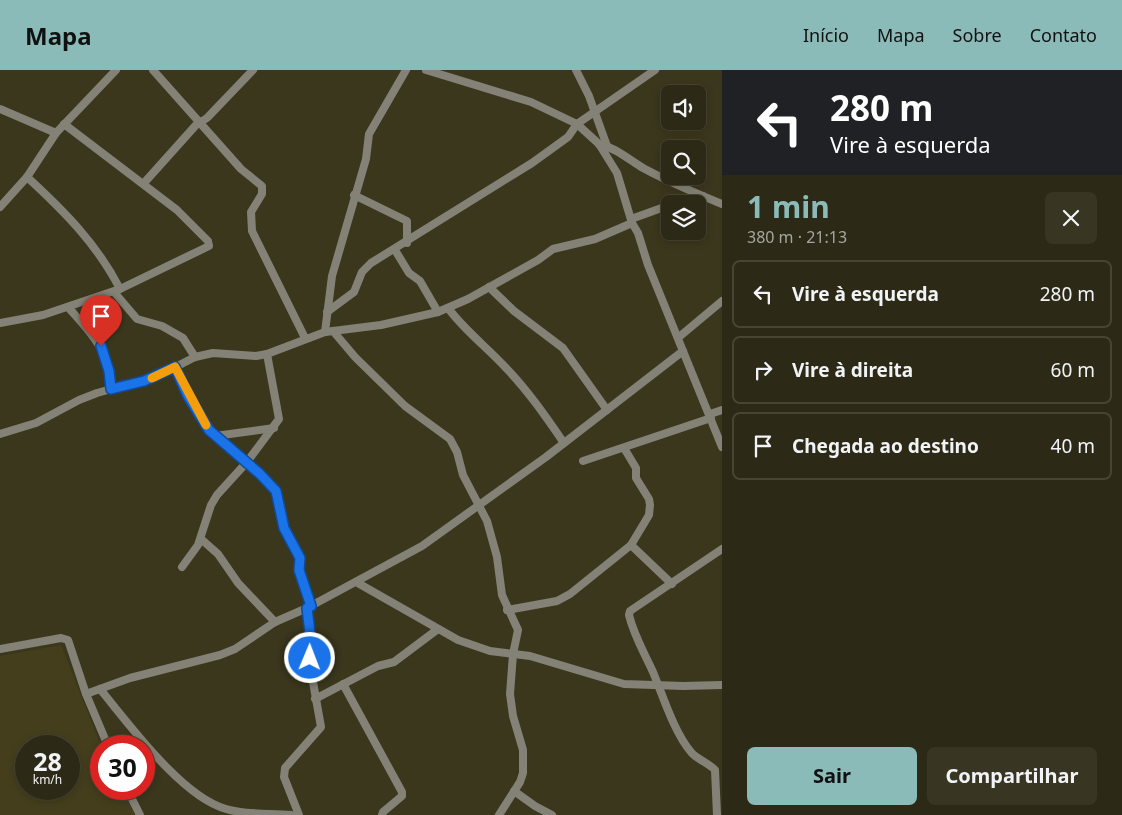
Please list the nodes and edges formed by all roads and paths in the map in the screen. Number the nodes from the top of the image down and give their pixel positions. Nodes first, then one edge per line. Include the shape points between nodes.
1 (153, 70) edge
2 (253, 70) edge
3 (406, 70) edge
4 (426, 70) edge
5 (576, 70) edge
6 (655, 70) edge
7 (112, 72) edge
8 (0, 109) edge
9 (595, 113) junction
10 (199, 122) junction
11 (64, 124) junction
12 (577, 124) junction
13 (56, 133) junction
14 (599, 144) junction
15 (607, 146) junction
16 (27, 177) junction
17 (144, 183) junction
18 (354, 194) junction
19 (701, 195) edge
20 (706, 197) edge
21 (722, 204) edge
22 (0, 207) edge
23 (661, 209) edge
24 (631, 221) junction
25 (407, 243) junction
26 (395, 250) junction
27 (489, 287) junction
28 (117, 290) junction
29 (722, 301) edge
30 (68, 307) junction
31 (448, 308) junction
32 (328, 312) junction
33 (438, 312) junction
34 (0, 323) edge
35 (329, 331) junction
36 (679, 337) junction
37 (305, 338) junction
38 (684, 351) junction
39 (267, 354) junction
40 (196, 357) junction
41 (175, 367) junction
42 (111, 389) junction
43 (607, 410) junction
44 (722, 410) edge
45 (711, 416) junction
46 (274, 428) junction
47 (0, 434) edge
48 (215, 436) junction
49 (564, 443) junction
50 (722, 447) edge
51 (624, 448) junction
52 (583, 461) dead end
53 (247, 462) junction
54 (480, 505) junction
55 (201, 540) junction
56 (631, 545) junction
57 (722, 549) edge
58 (182, 567) dead end
59 (356, 582) junction
60 (672, 584) junction
61 (309, 607) junction
62 (507, 610) junction
63 (276, 622) junction
64 (438, 629) junction
65 (0, 649) edge
66 (513, 654) junction
67 (343, 684) junction
68 (722, 685) edge
69 (659, 686) junction
70 (100, 689) junction
71 (86, 694) junction
72 (315, 699) junction
73 (103, 735) edge
74 (514, 791) junction
75 (132, 800) edge
76 (140, 815) edge
77 (291, 815) edge
78 (300, 815) edge
79 (382, 815) edge
80 (499, 815) edge
81 (552, 815) edge
82 (717, 815) edge

1 - 10 street
2 - 10 street via 207,118
3 - 18 street via 372,126
4 - 12 street via 531,102
5 - 9 street
6 - 9 street
7 - 11 street
8 - 13 street
9 - 12 street
9 - 15 street
10 - 17 street
10 - 37 street via 241,169 262,186 262,194 251,212 252,231
11 - 13 street
11 - 17 street
12 - 14 street
12 - 25 street via 568,137 546,154
13 - 16 street
14 - 15 street
14 - 24 street via 617,173
15 - 19 street
16 - 22 street
16 - 28 street via 99,252
17 - 28 street via 177,210 208,241 209,246
18 - 25 street via 406,221
18 - 32 street via 332,276
20 - 21 street
23 - 24 street
24 - 27 street via 595,239 553,249
24 - 36 street
25 - 26 street
26 - 32 street via 363,270 354,292
26 - 33 street via 409,273 420,281
27 - 31 street
27 - 43 street via 514,311 563,348
28 - 30 street
28 - 40 street via 137,319 162,326 183,338
29 - 36 street
30 - 34 street
30 - 42 street via 101,346
31 - 33 street
31 - 49 street via 524,388
32 - 35 street
33 - 35 street via 381,325
35 - 37 street
35 - 54 street via 405,406 450,439 463,475
36 - 38 street
37 - 39 street
38 - 43 street
38 - 45 street
39 - 40 street via 213,353
39 - 46 street via 279,419
40 - 41 street
41 - 42 street via 144,381
41 - 48 street via 188,396
42 - 47 street via 79,400 36,423
43 - 49 street
44 - 45 street
45 - 50 street
45 - 51 street
46 - 48 street
46 - 53 street via 260,441
48 - 53 street
49 - 54 street
51 - 52 street
51 - 56 street via 636,468 636,478 650,499 649,515
53 - 55 street via 211,505
53 - 61 street via 270,483 278,497 282,523 300,558 299,570
54 - 59 street via 422,546
54 - 62 street via 493,539
55 - 58 street
55 - 63 street via 218,554 238,583
56 - 60 street
56 - 62 street via 557,601
57 - 60 street
59 - 61 street
59 - 64 street
60 - 69 street via 630,611 629,615 638,644
61 - 63 street
61 - 72 street via 310,665
62 - 66 street via 518,630
63 - 70 street via 220,655
64 - 66 street via 490,651
64 - 67 street via 394,662 378,666
65 - 71 street via 61,638 68,640
66 - 69 street via 530,656 624,684
66 - 74 street via 510,705 523,750 523,772
67 - 72 street
67 - 79 street via 402,792 399,801
68 - 69 street
69 - 82 street via 691,753 715,770
70 - 71 street
70 - 77 street via 157,758 201,797 226,809
71 - 73 street
72 - 78 street via 321,727 296,754 284,773
74 - 80 street
74 - 81 street
75 - 76 street

